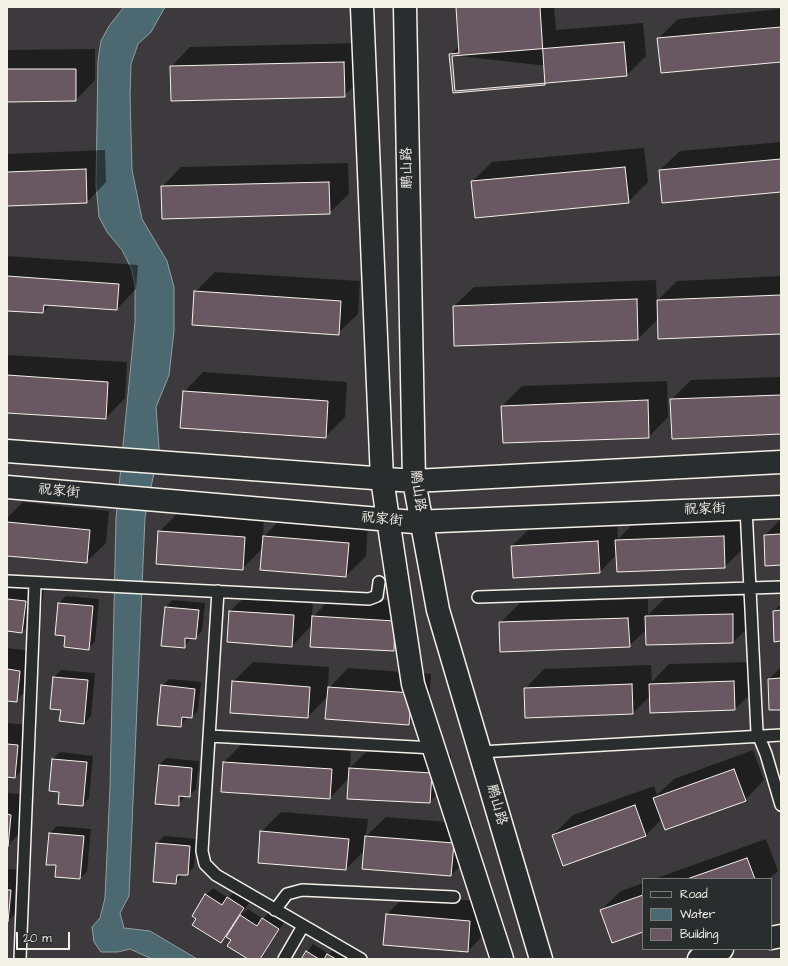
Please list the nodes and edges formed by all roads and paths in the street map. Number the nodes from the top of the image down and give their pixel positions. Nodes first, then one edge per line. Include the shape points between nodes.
1 (362, 7) edge
2 (405, 7) edge
3 (7, 451) edge
4 (781, 462) edge
5 (382, 479) junction
6 (414, 480) junction
7 (7, 487) edge
8 (781, 507) edge
9 (746, 508) junction
10 (389, 520) junction
11 (422, 522) junction
12 (7, 581) edge
13 (379, 582) dead end
14 (35, 584) junction
15 (781, 587) edge
16 (750, 588) junction
17 (218, 591) junction
18 (478, 597) dead end
19 (781, 735) edge
20 (210, 736) junction
21 (759, 736) junction
22 (434, 748) junction
23 (480, 752) junction
24 (781, 805) edge
25 (454, 897) dead end
26 (275, 910) junction
27 (303, 926) junction
28 (720, 950) edge
29 (20, 959) edge
30 (284, 959) edge
31 (361, 959) edge
32 (502, 959) edge
33 (541, 959) edge
34 (699, 959) edge

1 - 5 street
2 - 6 street, 鹏山路
3 - 5 street
4 - 6 street
5 - 6 street
5 - 10 street
6 - 11 street, 鹏山路
7 - 10 street, 祝家街
8 - 9 street, 祝家街
9 - 11 street, 祝家街
9 - 16 lane
10 - 11 street, 祝家街
10 - 22 street via 413,684
11 - 23 street, 鹏山路 via 438,610
12 - 14 lane
13 - 17 lane via 377,596 369,599
14 - 17 lane
14 - 29 lane
15 - 16 lane
16 - 18 lane
16 - 21 lane
17 - 20 lane
19 - 21 lane
20 - 22 lane
20 - 26 lane via 202,851 205,864 216,875
21 - 23 lane
21 - 24 lane
22 - 32 street
23 - 33 street, 鹏山路
25 - 26 lane via 302,890 287,894
26 - 27 lane
27 - 30 lane
27 - 31 lane
28 - 34 street

